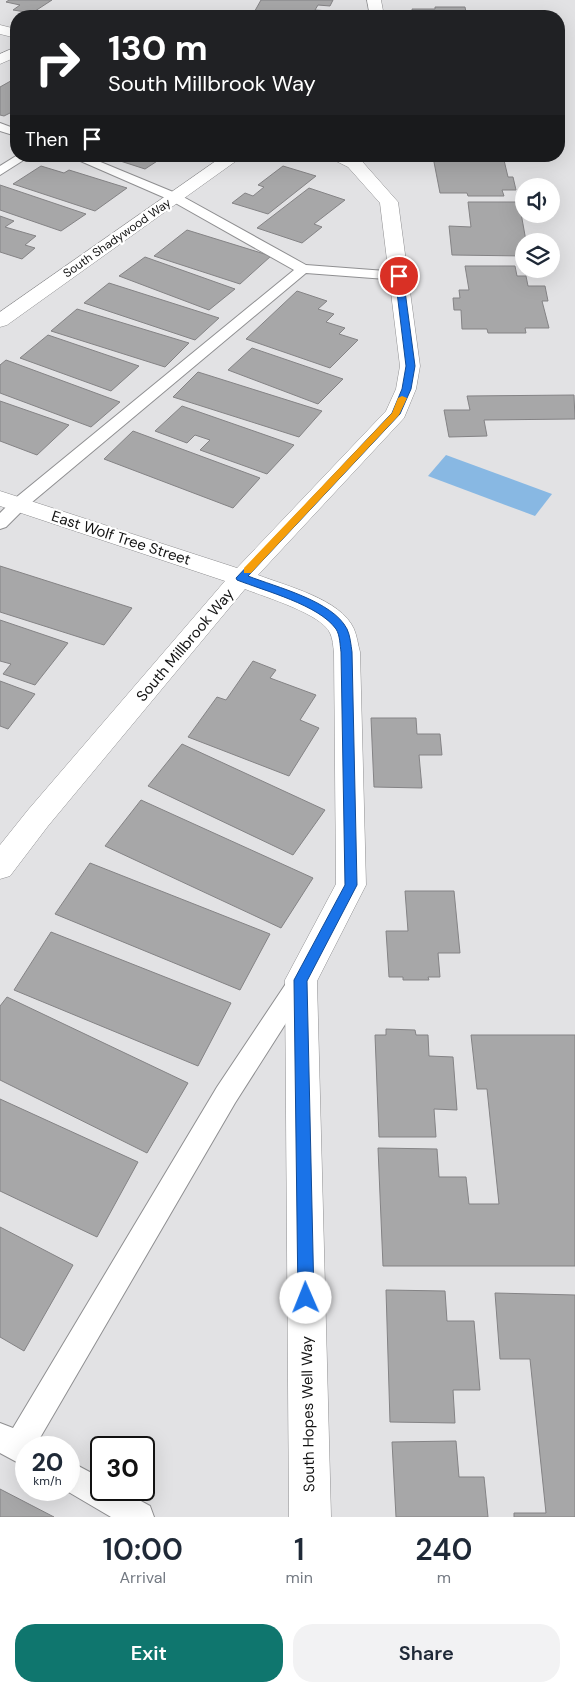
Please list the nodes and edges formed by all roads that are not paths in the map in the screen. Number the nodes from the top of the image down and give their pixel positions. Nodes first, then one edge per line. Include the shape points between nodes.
1 (14, 162) edge
2 (89, 162) edge
3 (226, 162) edge
4 (352, 162) edge
5 (0, 171) edge
6 (174, 197) junction
7 (303, 269) junction
8 (399, 276) junction
9 (0, 321) edge
10 (10, 501) edge
11 (0, 523) edge
12 (241, 578) junction
13 (0, 867) edge
14 (301, 980) junction
15 (20, 1436) edge
16 (80, 1482) edge
17 (139, 1517) edge
18 (310, 1517) edge

1 - 5 lane
2 - 6 lane
3 - 6 street, South Shadywood Way
4 - 8 street, South Millbrook Way via 389,202
6 - 7 lane
6 - 9 street, South Shadywood Way
7 - 8 lane
7 - 10 lane
8 - 12 street, South Millbrook Way via 410,366 406,389 396,414
10 - 11 lane
10 - 12 street, East Wolf Tree Street
12 - 13 street, South Millbrook Way
12 - 14 street, South Hopes Well Way via 316,607 332,618 342,630 347,652 351,885
14 - 15 lane via 226,1095
14 - 18 street, South Hopes Well Way
16 - 17 lane

